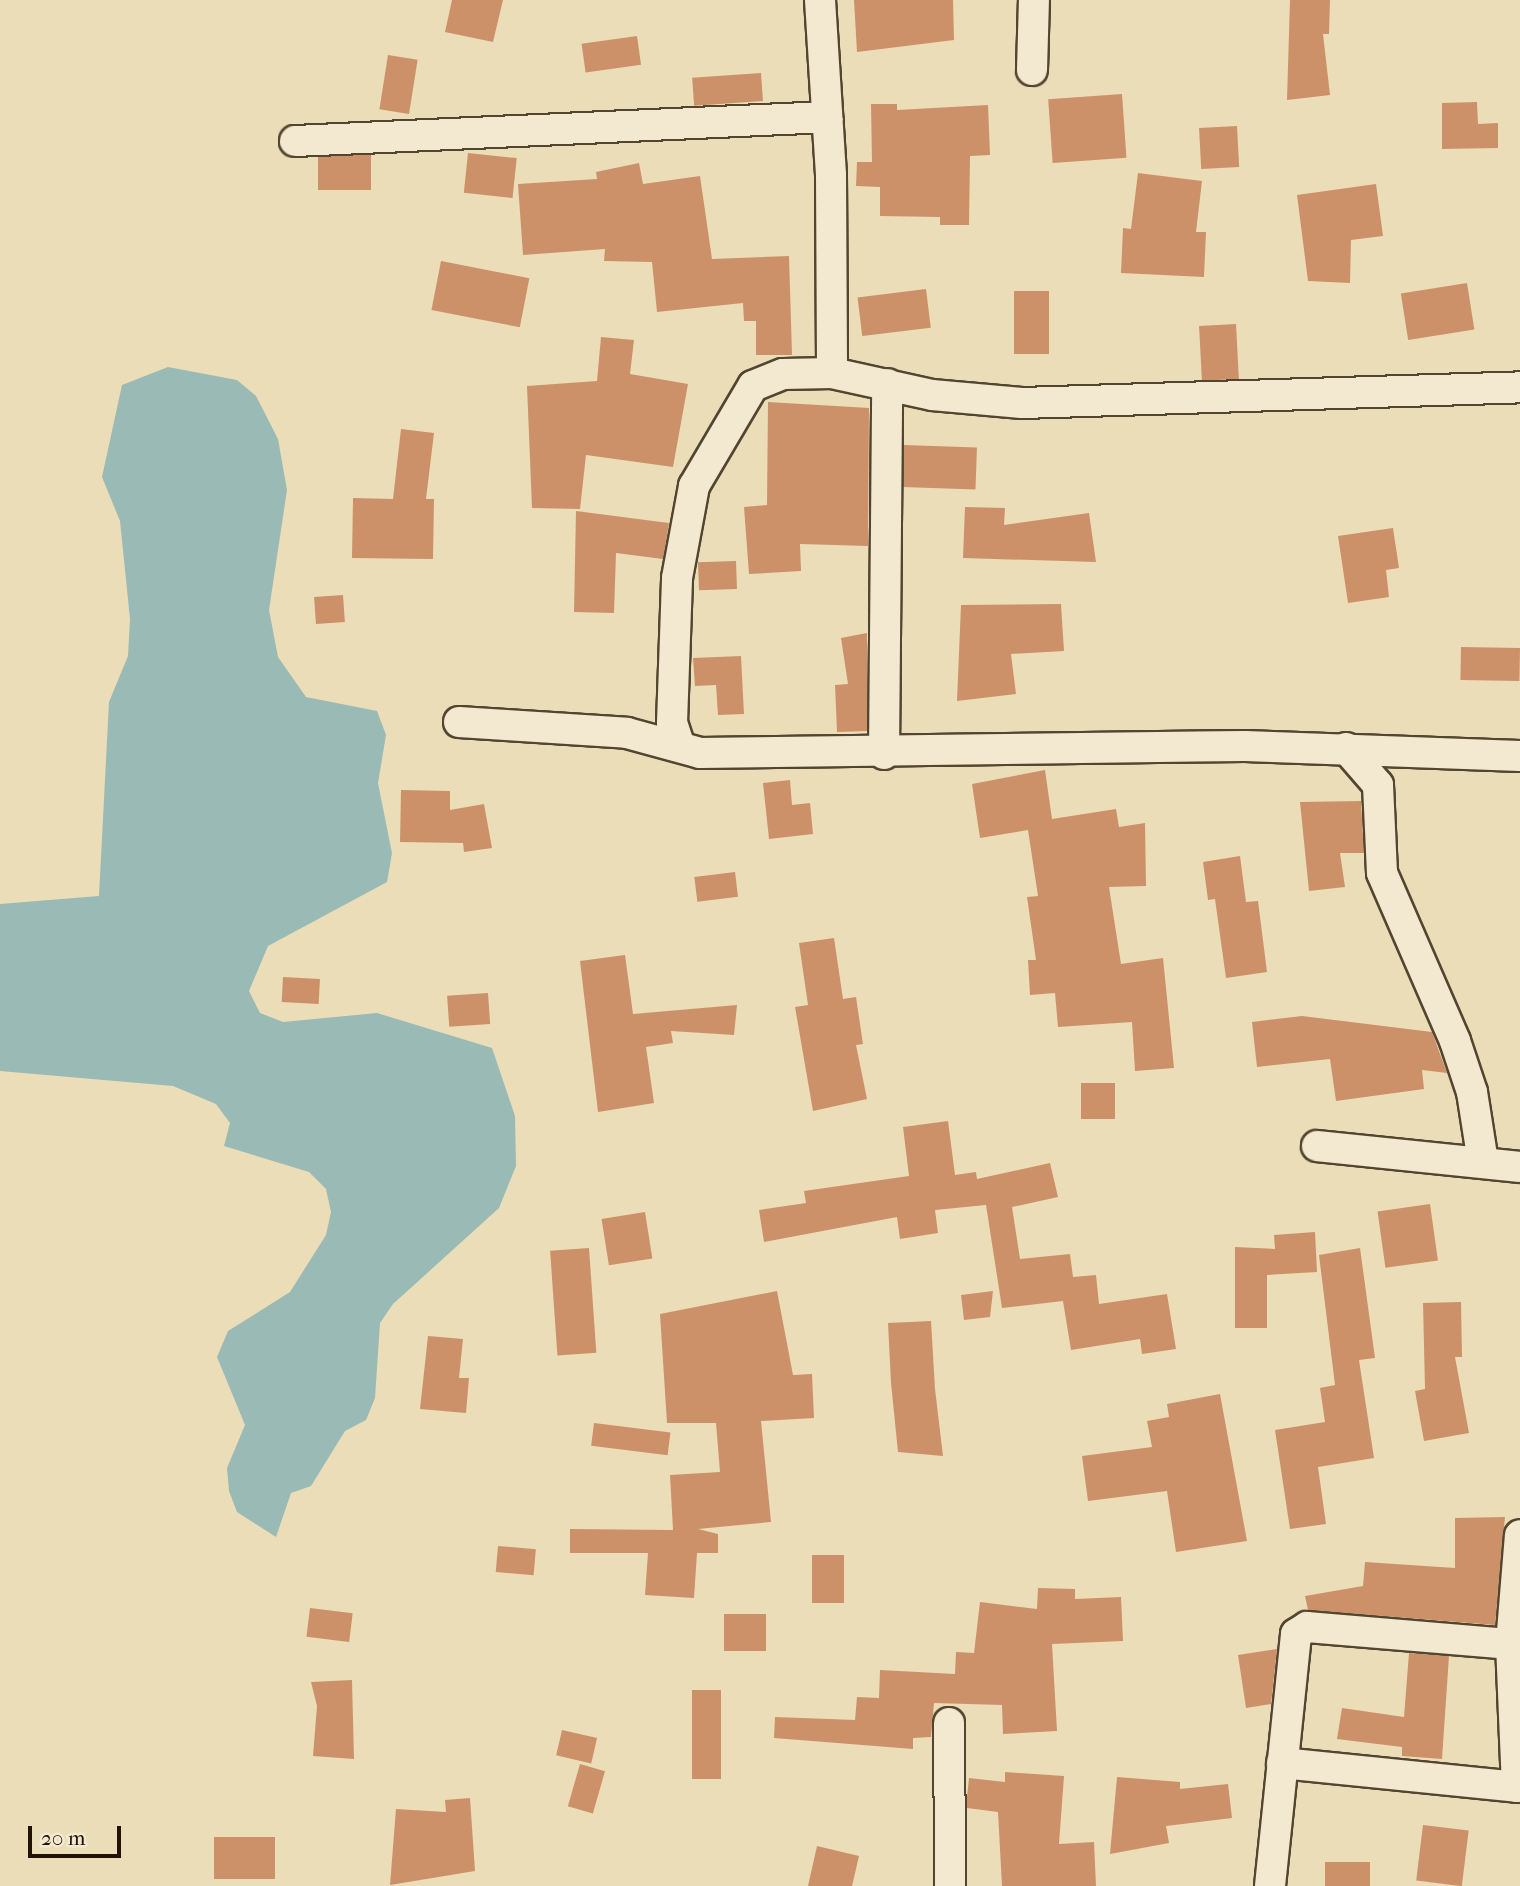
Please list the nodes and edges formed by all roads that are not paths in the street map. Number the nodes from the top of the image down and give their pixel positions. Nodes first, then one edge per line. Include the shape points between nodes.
1 (820, 0) edge
2 (1034, 0) edge
3 (1032, 70) dead end
4 (827, 117) junction
5 (295, 141) dead end
6 (832, 373) junction
7 (887, 384) junction
8 (1520, 387) edge
9 (459, 722) dead end
10 (679, 744) junction
11 (1346, 748) junction
12 (884, 754) junction
13 (1520, 756) edge
14 (1317, 1146) dead end
15 (1483, 1161) junction
16 (1520, 1167) edge
17 (1520, 1535) edge
18 (1511, 1644) junction
19 (948, 1723) dead end
20 (1282, 1763) junction
21 (950, 1886) edge
22 (1270, 1886) edge

1 - 4 street
2 - 3 street
4 - 5 street
4 - 6 street
6 - 7 street
6 - 10 street via 783,374 753,386 694,486 677,578 672,723
7 - 8 street via 932,396 1022,403
7 - 12 street
9 - 10 street via 627,733
10 - 12 street via 700,752
11 - 12 street via 1056,745
11 - 13 street
11 - 15 street via 1378,785 1382,873 1455,1041
14 - 15 street
15 - 16 street
17 - 18 street
18 - 20 street via 1307,1627 1296,1634 1293,1650
18 - 20 street via 1517,1787
19 - 21 street
20 - 22 street

